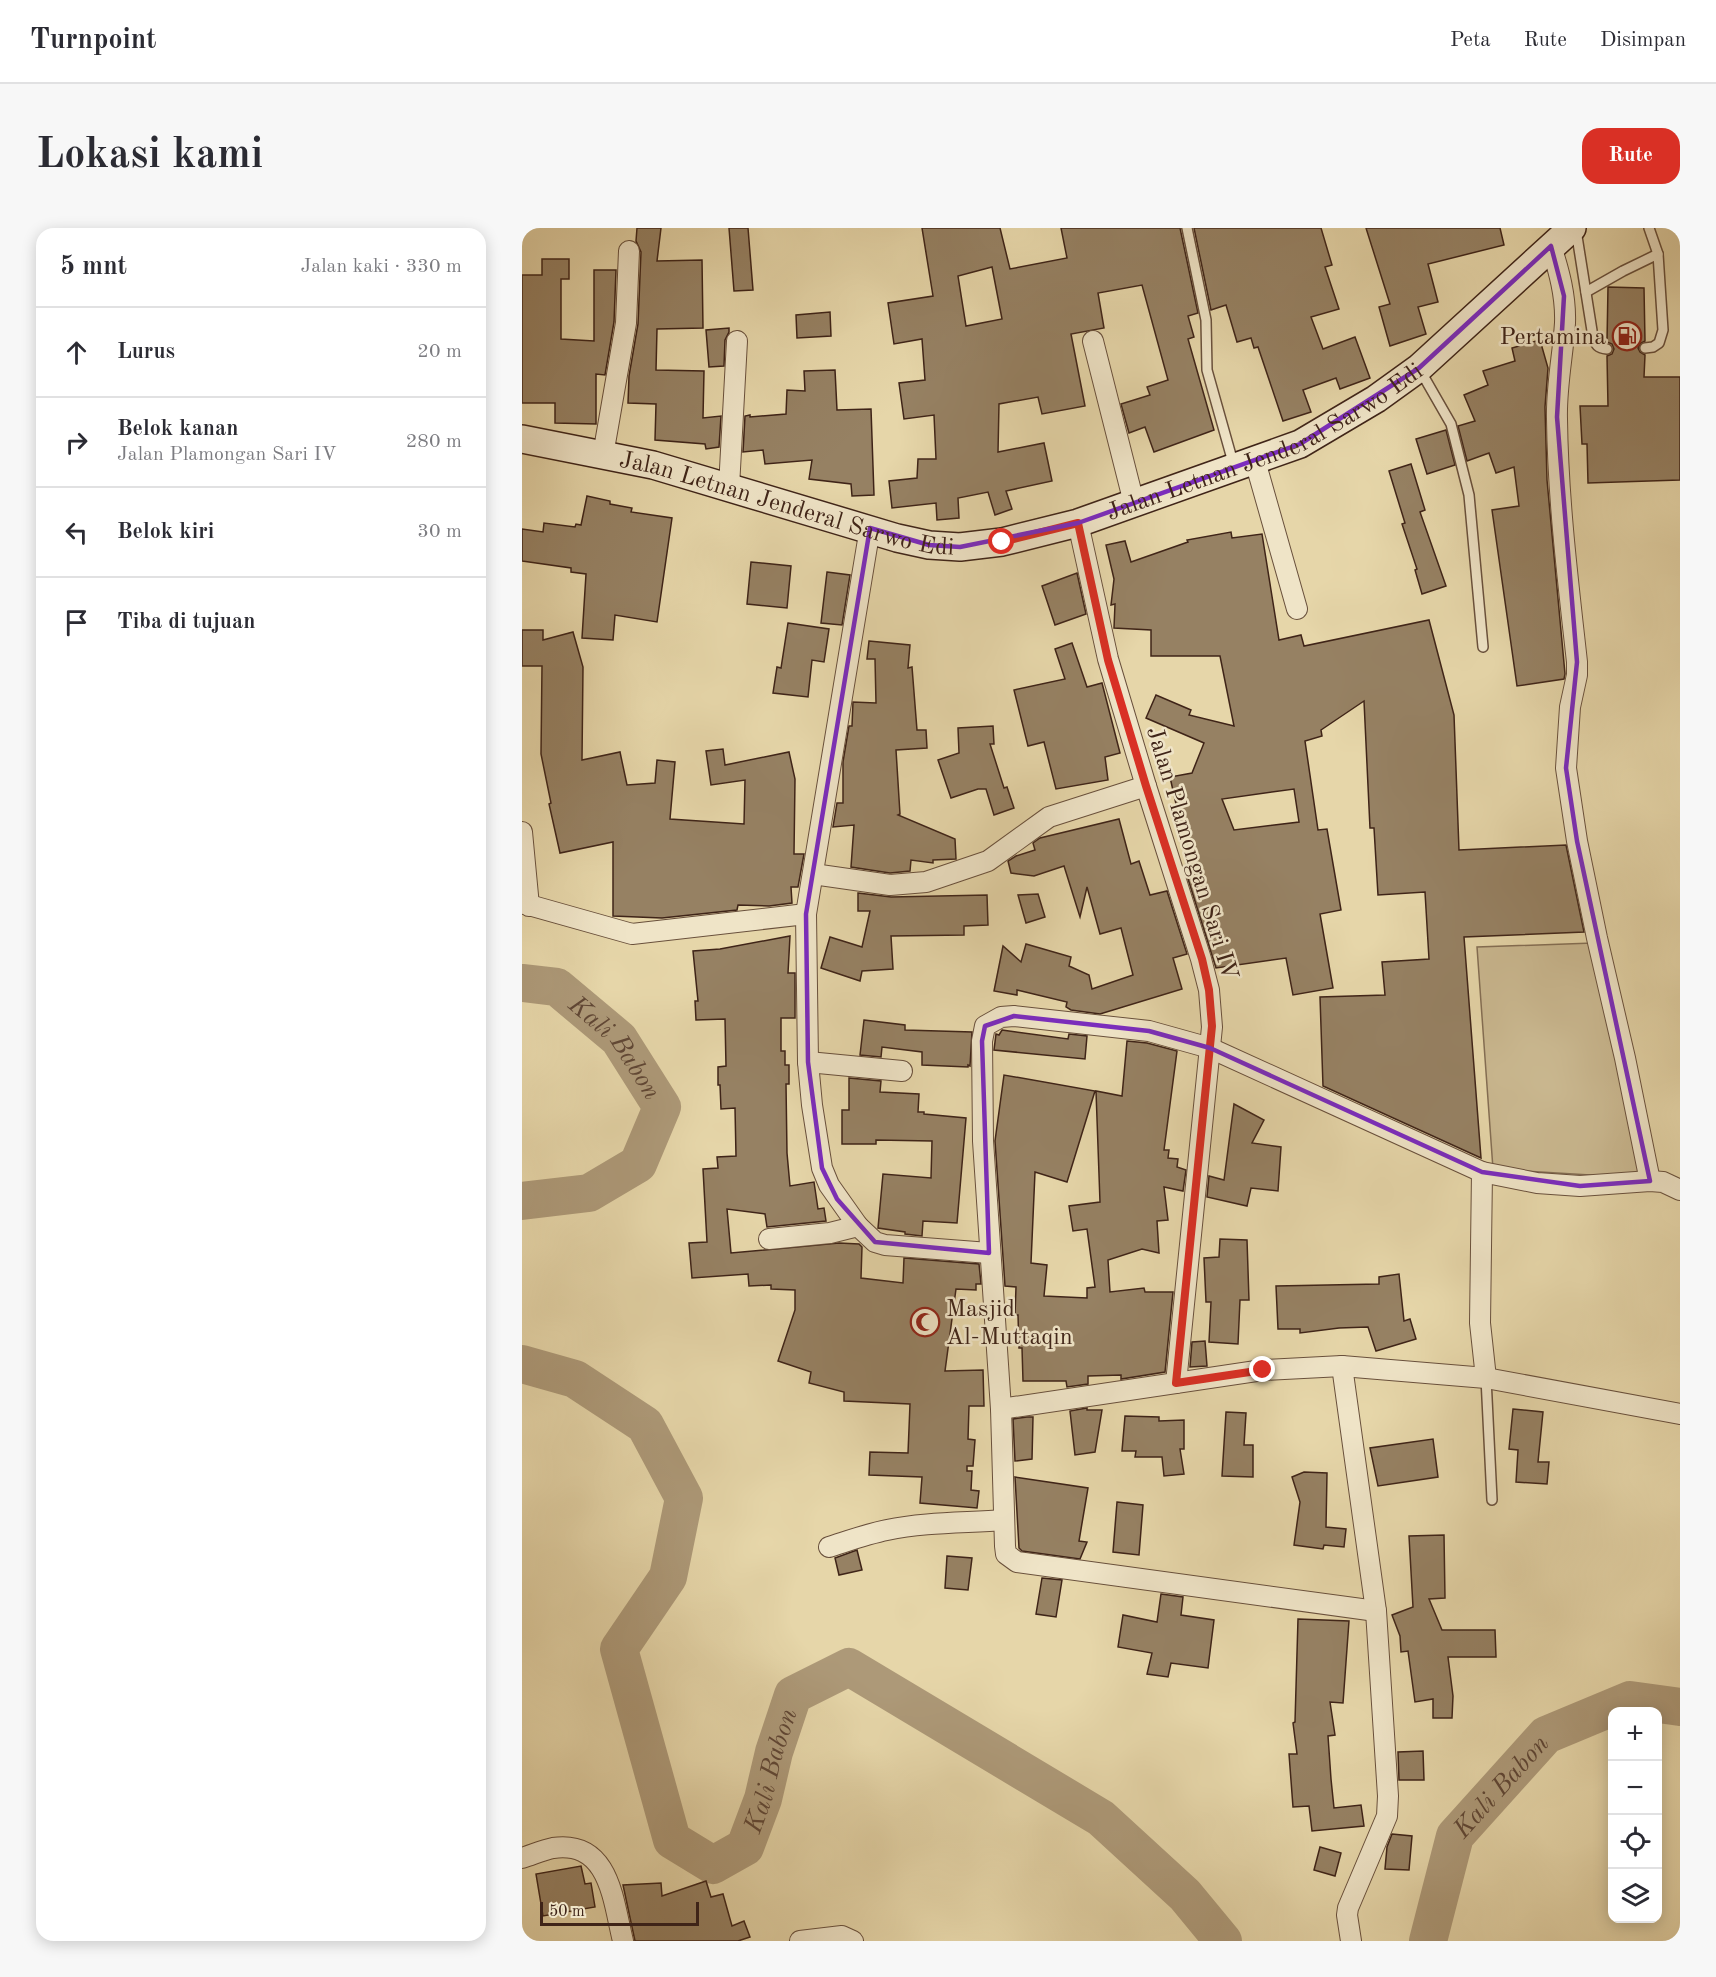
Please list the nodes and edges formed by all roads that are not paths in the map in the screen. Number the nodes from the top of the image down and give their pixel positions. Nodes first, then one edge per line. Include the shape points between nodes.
1 (1187, 228) edge
2 (1574, 228) edge
3 (1649, 228) edge
4 (1551, 246) junction
5 (629, 250) dead end
6 (1658, 254) junction
7 (1586, 292) junction
8 (737, 341) dead end
9 (1093, 341) dead end
10 (1645, 348) dead end
11 (1607, 349) dead end
12 (1419, 368) junction
13 (522, 439) edge
14 (603, 455) junction
15 (1245, 465) junction
16 (729, 487) junction
17 (1134, 503) junction
18 (1078, 523) junction
19 (870, 528) junction
20 (1297, 609) dead end
21 (1483, 647) dead end
22 (1146, 786) junction
23 (522, 832) edge
24 (813, 874) junction
25 (525, 904) edge
26 (806, 914) junction
27 (1210, 1048) junction
28 (808, 1062) junction
29 (902, 1071) dead end
30 (1482, 1172) junction
31 (1650, 1181) junction
32 (1680, 1190) edge
33 (858, 1226) junction
34 (769, 1239) dead end
35 (989, 1253) junction
36 (1342, 1366) junction
37 (1486, 1378) junction
38 (1176, 1383) junction
39 (1001, 1409) junction
40 (1680, 1414) edge
41 (1492, 1500) dead end
42 (1004, 1520) junction
43 (829, 1547) dead end
44 (1376, 1611) junction
45 (522, 1858) edge
46 (623, 1941) edge
47 (800, 1941) edge
48 (853, 1941) edge
49 (1351, 1941) edge

1 - 15 lane via 1206,320 1208,370 1225,438
2 - 4 main road, Jalan Letnan Jenderal Sarwo Edi
2 - 7 lane
3 - 6 lane
4 - 12 main road, Jalan Letnan Jenderal Sarwo Edi
4 - 31 street via 1564,297 1557,417 1577,675 1570,706 1566,768 1577,841
5 - 14 street via 626,323
6 - 7 lane
6 - 10 lane via 1663,330 1659,343
7 - 11 lane via 1596,345
8 - 16 street
9 - 17 street
12 - 15 main road, Jalan Letnan Jenderal Sarwo Edi via 1336,424 1300,444
12 - 21 lane via 1451,424 1469,495
13 - 14 main road, Jalan Letnan Jenderal Sarwo Edi
14 - 16 main road, Jalan Letnan Jenderal Sarwo Edi
15 - 17 main road, Jalan Letnan Jenderal Sarwo Edi
15 - 20 street
16 - 19 main road, Jalan Letnan Jenderal Sarwo Edi
17 - 18 main road, Jalan Letnan Jenderal Sarwo Edi
18 - 19 main road, Jalan Letnan Jenderal Sarwo Edi via 1002,542 960,547 929,545
18 - 22 street, Jalan Plamongan Sari IV via 1108,660
19 - 24 street
22 - 24 street via 1049,817 988,861 926,882 890,885
22 - 27 street, Jalan Plamongan Sari IV via 1202,959 1209,990
23 - 25 street
24 - 26 street
25 - 26 street via 632,934
26 - 28 street
27 - 30 street
27 - 35 street via 1149,1031 1014,1016 1001,1017 985,1026 983,1141
27 - 38 street, Jalan Plamongan Sari IV
28 - 29 street
28 - 33 street via 822,1168 833,1192
30 - 31 street via 1559,1185
30 - 37 street via 1480,1323
31 - 32 street
33 - 34 street
33 - 35 street via 875,1242 885,1245
35 - 39 street
36 - 37 street
36 - 38 street via 1263,1370
36 - 44 street
37 - 40 street
37 - 41 lane
38 - 39 street
39 - 42 street
42 - 43 street via 889,1529
42 - 44 street via 1006,1554 1017,1562
44 - 49 street via 1387,1816 1350,1901 1347,1915
45 - 46 street via 564,1847 582,1850 592,1857 607,1877
47 - 48 street via 842,1936

